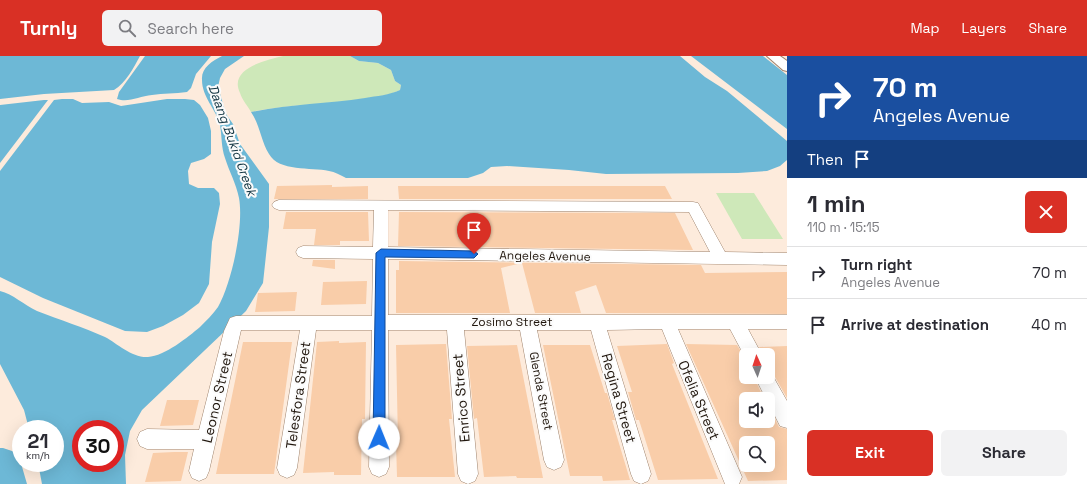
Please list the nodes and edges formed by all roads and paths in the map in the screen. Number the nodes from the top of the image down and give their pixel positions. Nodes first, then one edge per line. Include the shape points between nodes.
1 (773, 56) edge
2 (787, 67) edge
3 (279, 205) dead end
4 (381, 206) junction
5 (303, 252) dead end
6 (381, 253) junction
7 (721, 259) junction
8 (787, 260) edge
9 (455, 322) junction
10 (527, 322) junction
11 (597, 322) junction
12 (667, 322) junction
13 (735, 322) junction
14 (787, 322) edge
15 (236, 323) joint
16 (309, 323) junction
17 (380, 323) junction
18 (749, 348) edge
19 (768, 384) edge
20 (787, 419) edge
21 (147, 439) dead end
22 (208, 440) junction
23 (554, 460) dead end
24 (378, 467) dead end
25 (287, 468) dead end
26 (199, 471) dead end
27 (468, 474) dead end
28 (641, 474) dead end
29 (732, 477) dead end

1 - 2 street
3 - 4 street
4 - 6 street
4 - 7 street via 694,207
5 - 6 street, Angeles Avenue
6 - 7 street, Angeles Avenue
6 - 17 street
7 - 8 street, Angeles Avenue
9 - 10 street, Zosimo Street
9 - 17 street, Zosimo Street
9 - 27 street, Enrico Street
10 - 11 street, Zosimo Street
10 - 23 street, Glenda Street
11 - 12 street, Zosimo Street
11 - 28 street, Regina Street
12 - 13 street, Zosimo Street
12 - 29 street, Ofelia Street
13 - 14 street, Zosimo Street
13 - 18 street
15 - 16 street, Zosimo Street
15 - 22 street, Leonor Street via 232,331
16 - 17 street, Zosimo Street
16 - 25 street, Telesfora Street
17 - 24 street
19 - 20 street
21 - 22 street
22 - 26 street, Leonor Street

